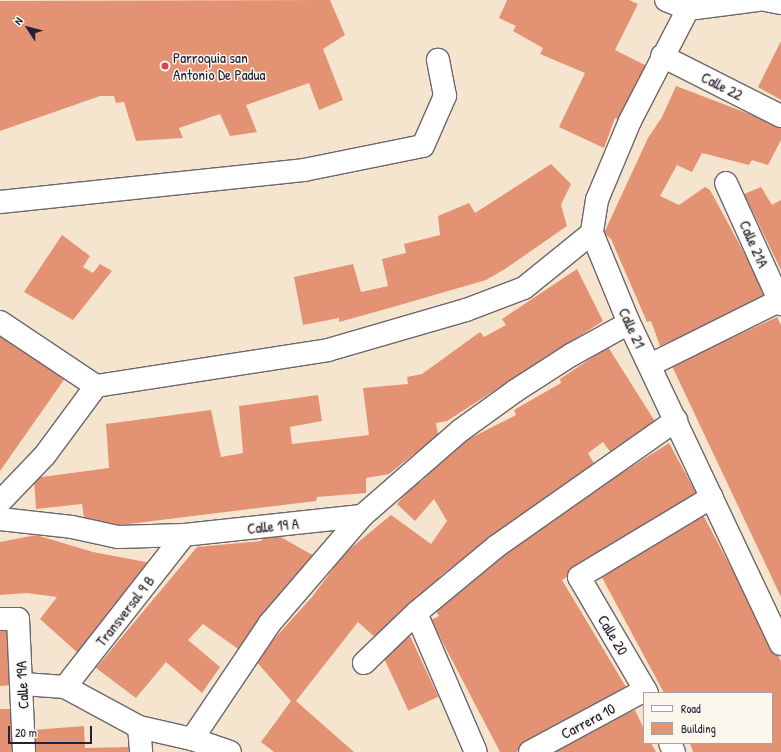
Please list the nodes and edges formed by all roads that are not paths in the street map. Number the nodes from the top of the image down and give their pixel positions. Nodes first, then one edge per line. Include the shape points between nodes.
1 (666, 0) edge
2 (758, 0) edge
3 (765, 0) edge
4 (781, 3) edge
5 (688, 9) junction
6 (662, 56) junction
7 (438, 60) dead end
8 (781, 116) edge
9 (726, 183) dead end
10 (0, 202) edge
11 (592, 233) junction
12 (780, 302) edge
13 (0, 322) edge
14 (628, 323) junction
15 (650, 364) junction
16 (96, 386) junction
17 (676, 420) junction
18 (712, 497) junction
19 (0, 502) edge
20 (362, 516) junction
21 (0, 519) edge
22 (184, 535) junction
23 (416, 613) junction
24 (9, 619) edge
25 (781, 644) edge
26 (364, 663) dead end
27 (23, 684) junction
28 (65, 687) junction
29 (646, 691) edge
30 (643, 693) edge
31 (139, 727) junction
32 (192, 739) junction
33 (24, 752) edge
34 (141, 752) edge
35 (230, 752) edge
36 (476, 752) edge
37 (530, 752) edge

1 - 5 street
2 - 5 street
3 - 4 street
5 - 6 street
6 - 8 street, Calle 22
6 - 11 street via 630,121 597,200
7 - 10 street via 445,96 423,146 304,170
9 - 12 street, Calle 21A
11 - 14 street, Calle 21
11 - 16 street via 524,288 466,310 328,350
12 - 15 street
13 - 16 street
14 - 15 street, Calle 21
14 - 20 street via 571,355 461,430
15 - 17 street, Calle 21
16 - 19 street via 45,455
17 - 18 street, Calle 21
17 - 23 street via 497,546
18 - 25 street, Calle 21
18 - 29 street, Calle 20 via 579,577
20 - 22 street, Calle 19 A
20 - 32 street via 270,623
21 - 22 street, Calle 19 A via 72,527 118,537
22 - 28 street, Transversal 9 B
23 - 26 street
23 - 36 street
24 - 27 street, Calle 19A
27 - 28 street
27 - 33 street, Calle 19A
28 - 31 street
30 - 37 street, Carrera 10
31 - 32 street
31 - 34 street
32 - 35 street

